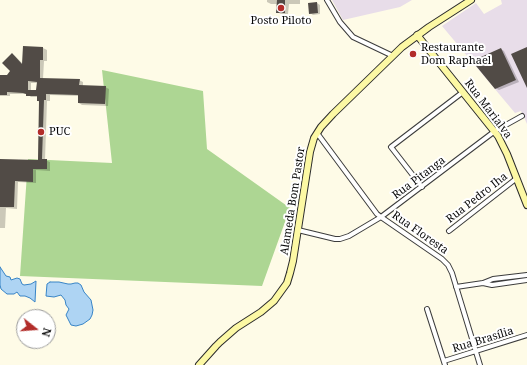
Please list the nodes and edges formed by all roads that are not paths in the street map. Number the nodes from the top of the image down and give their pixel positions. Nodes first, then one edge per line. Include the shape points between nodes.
1 (327, 0) edge
2 (471, 0) edge
3 (417, 35) junction
4 (393, 56) junction
5 (463, 92) junction
6 (522, 116) dead end
7 (495, 131) junction
8 (317, 133) junction
9 (517, 178) junction
10 (422, 187) junction
11 (527, 205) edge
12 (381, 217) junction
13 (298, 230) junction
14 (449, 231) dead end
15 (527, 275) edge
16 (527, 280) edge
17 (483, 283) junction
18 (456, 286) junction
19 (427, 308) dead end
20 (527, 335) edge
21 (476, 351) junction
22 (444, 363) edge
23 (199, 365) edge
24 (480, 365) edge

1 - 4 street via 340,22 353,37
2 - 3 main road, Alameda Bom Pastor
3 - 4 main road, Alameda Bom Pastor
3 - 5 main road, Rua Marialva
4 - 8 main road, Alameda Bom Pastor
5 - 7 main road, Rua Marialva
5 - 10 street via 391,147
6 - 7 street, Rua Pitanga
7 - 9 main road, Rua Marialva
7 - 10 street, Rua Pitanga
8 - 12 street, Rua Floresta
8 - 13 main road, Alameda Bom Pastor via 308,162
9 - 11 main road, Rua Marialva
9 - 14 street, Rua Pedro Iha
10 - 12 street, Rua Pitanga
12 - 13 street, Rua Pitanga via 340,239
12 - 18 street, Rua Floresta via 446,262
13 - 23 main road, Alameda Bom Pastor via 290,273 279,295 268,306 236,328
15 - 17 street via 493,279
16 - 17 street via 492,285
17 - 18 street
18 - 21 street, Rua Floresta
19 - 22 street
20 - 21 street, Rua Brasília
21 - 22 street, Rua Brasília
21 - 24 street, Rua Floresta

